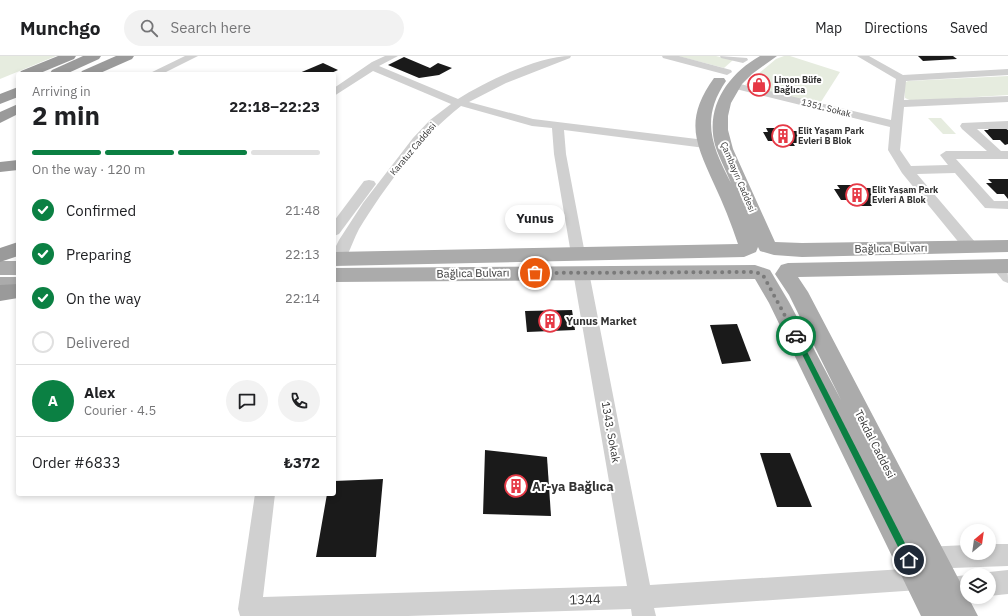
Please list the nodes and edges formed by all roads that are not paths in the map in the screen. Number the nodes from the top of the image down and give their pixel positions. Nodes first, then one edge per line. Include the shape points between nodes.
1 (70, 56) edge
2 (94, 56) edge
3 (193, 56) edge
4 (393, 56) edge
5 (549, 56) edge
6 (566, 56) edge
7 (667, 56) edge
8 (725, 56) edge
9 (770, 56) edge
10 (862, 56) edge
11 (132, 57) edge
12 (747, 58) edge
13 (372, 67) junction
14 (31, 72) edge
15 (36, 72) edge
16 (58, 72) edge
17 (92, 72) edge
18 (109, 72) edge
19 (157, 72) edge
20 (1008, 72) edge
21 (16, 78) edge
22 (901, 78) junction
23 (730, 79) junction
24 (16, 82) edge
25 (0, 85) edge
26 (0, 89) edge
27 (16, 92) edge
28 (336, 92) edge
29 (1008, 99) edge
30 (0, 100) edge
31 (455, 101) junction
32 (899, 104) junction
33 (16, 109) edge
34 (0, 118) edge
35 (1008, 125) edge
36 (897, 126) junction
37 (558, 127) junction
38 (705, 144) junction
39 (1003, 155) edge
40 (16, 165) edge
41 (0, 167) edge
42 (958, 169) junction
43 (907, 170) junction
44 (1008, 205) edge
45 (336, 228) edge
46 (970, 246) junction
47 (1008, 246) edge
48 (759, 248) junction
49 (16, 250) edge
50 (0, 255) edge
51 (336, 262) edge
52 (580, 263) junction
53 (336, 264) edge
54 (0, 268) edge
55 (16, 268) edge
56 (1005, 269) edge
57 (773, 273) junction
58 (0, 284) edge
59 (16, 284) edge
60 (16, 291) edge
61 (0, 293) edge
62 (265, 496) edge
63 (1008, 556) edge
64 (933, 577) edge
65 (1008, 582) edge
66 (996, 583) edge
67 (643, 606) edge
68 (251, 612) edge
69 (937, 616) edge
70 (963, 616) edge

1 - 14 highway
1 - 15 highway
2 - 16 highway
3 - 19 street
4 - 13 street
5 - 31 street, Karatuz Caddesi via 489,80
6 - 31 street, Karatuz Caddesi
7 - 23 street, 1351. Sokak
8 - 12 street
9 - 23 main road, Çambayırı Caddesi
10 - 22 street
11 - 17 highway
11 - 18 highway
12 - 23 main road, Çambayırı Caddesi
13 - 28 street
13 - 31 street
20 - 22 street
21 - 25 highway
22 - 32 street
23 - 36 street, 1351. Sokak
23 - 38 main road, Çambayırı Caddesi via 716,85 708,100 704,120
23 - 48 main road, Çambayırı Caddesi via 722,105 720,133
24 - 26 highway
27 - 30 highway
29 - 32 street
31 - 37 street via 510,117
31 - 45 street, Karatuz Caddesi via 418,125
31 - 51 street, Karatuz Caddesi via 428,129 385,182 349,233
32 - 36 street
33 - 34 highway
35 - 39 street via 966,126
36 - 43 street via 894,150
37 - 38 street
37 - 52 street, 1343. Sokak via 560,154
38 - 48 main road, Çambayırı Caddesi via 738,216
39 - 42 street via 946,155
40 - 41 highway
42 - 43 street
42 - 44 street via 990,205
43 - 46 street
46 - 47 main road, Bağlıca Bulvarı
46 - 48 main road, Bağlıca Bulvarı via 802,250
48 - 52 main road, Bağlıca Bulvarı
48 - 57 main road via 786,256 789,260
48 - 57 main road via 742,258 744,264
49 - 50 highway
52 - 53 main road, Bağlıca Bulvarı
52 - 57 main road, Bağlıca Bulvarı
52 - 67 street, 1343. Sokak
54 - 55 main road
56 - 57 main road, Bağlıca Bulvarı
57 - 64 main road, Tekdal Caddesi via 779,302
58 - 59 main road
60 - 61 highway
62 - 68 street
63 - 64 street, 1344
64 - 67 street, 1344
64 - 69 main road, Tekdal Caddesi
64 - 70 main road
65 - 66 street
67 - 68 street, 1344

